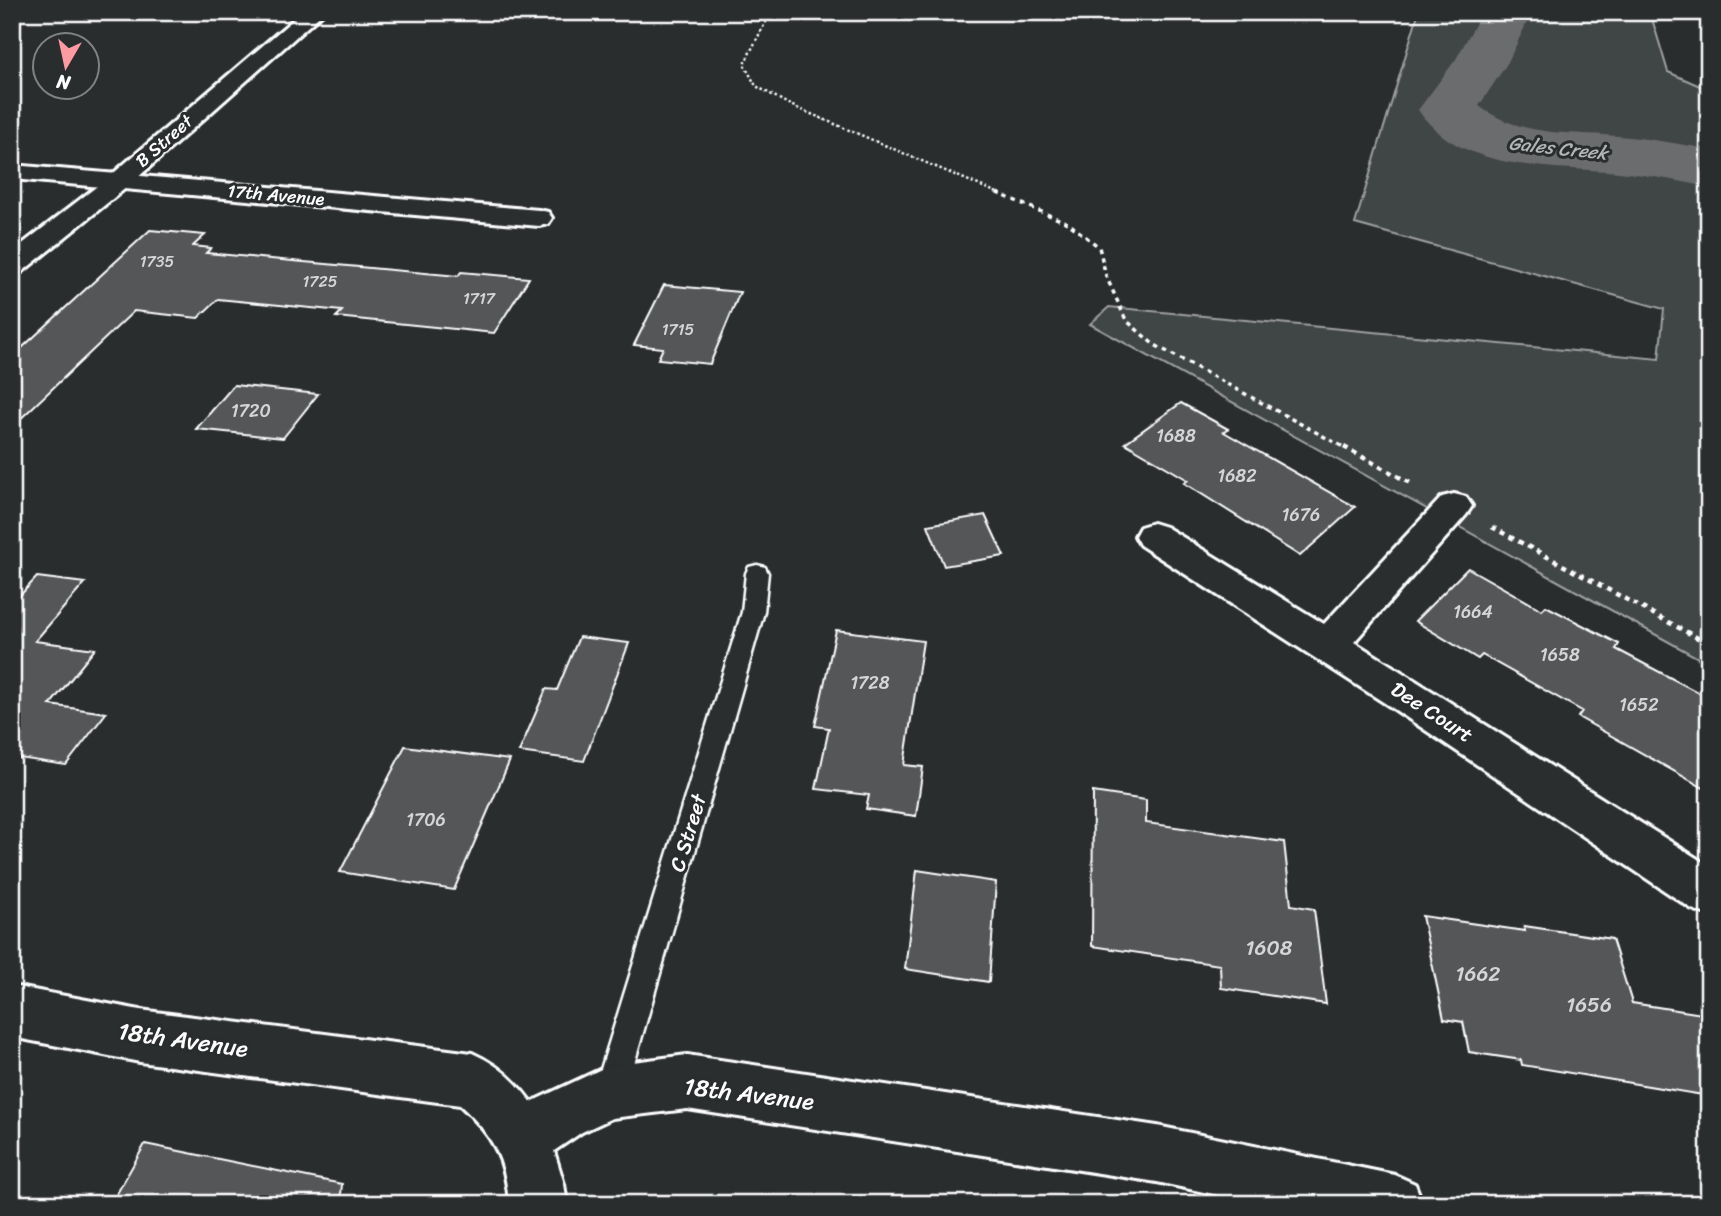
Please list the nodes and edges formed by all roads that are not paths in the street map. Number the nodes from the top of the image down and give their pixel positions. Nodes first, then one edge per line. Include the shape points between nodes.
1 (314, 12) edge
2 (12, 172) edge
3 (118, 182) junction
4 (539, 218) dead end
5 (12, 266) edge
6 (1454, 506) road end
7 (1153, 536) dead end
8 (757, 573) dead end
9 (1327, 646) junction
10 (1709, 893) edge
11 (12, 1011) edge
12 (610, 1092) junction
13 (523, 1139) junction
14 (538, 1204) edge
15 (1395, 1204) edge

1 - 3 street, B Street
2 - 3 street, 17th Avenue
3 - 4 street, 17th Avenue
3 - 5 street, B Street
6 - 9 street
7 - 9 street, Dee Court
8 - 12 lane, C Street via 753,611
9 - 10 street, Dee Court
11 - 13 street, 18th Avenue via 139,1036 472,1080 500,1105
12 - 13 street, 18th Avenue via 563,1113
12 - 15 street, 18th Avenue via 687,1083 1157,1154
13 - 14 street

